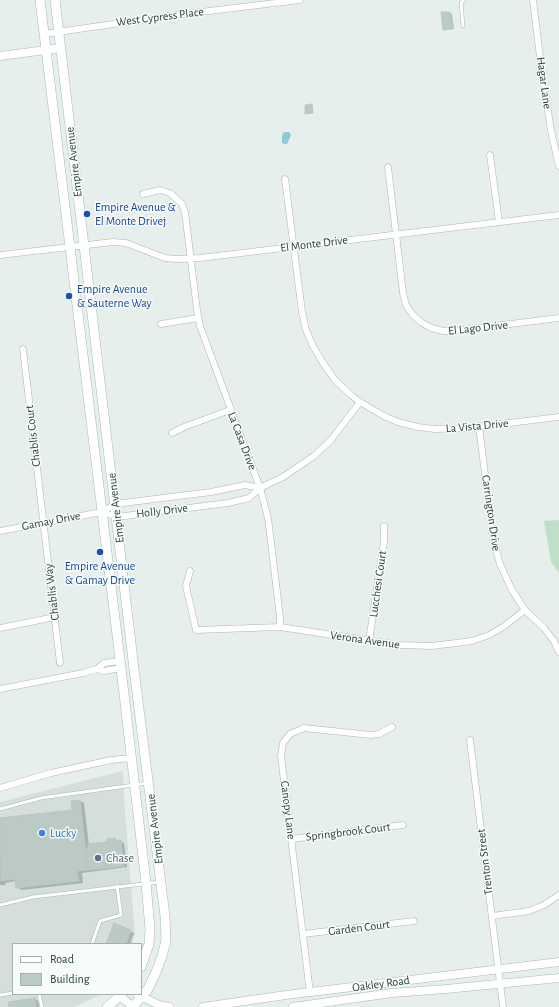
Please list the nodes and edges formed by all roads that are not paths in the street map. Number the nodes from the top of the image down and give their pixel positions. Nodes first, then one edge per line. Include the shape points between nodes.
1 (40, 0) edge
2 (55, 0) edge
3 (300, 0) edge
4 (464, 0) edge
5 (533, 0) edge
6 (463, 26) dead end
7 (59, 32) junction
8 (44, 34) junction
9 (61, 48) junction
10 (46, 50) junction
11 (0, 56) edge
12 (490, 155) dead end
13 (559, 166) edge
14 (388, 168) dead end
15 (285, 179) dead end
16 (143, 194) dead end
17 (559, 215) edge
18 (499, 222) junction
19 (396, 234) junction
20 (85, 245) junction
21 (71, 246) junction
22 (294, 246) junction
23 (0, 255) edge
24 (191, 258) junction
25 (198, 318) junction
26 (559, 318) edge
27 (161, 324) dead end
28 (23, 349) dead end
29 (360, 402) junction
30 (230, 410) junction
31 (559, 417) edge
32 (479, 426) junction
33 (172, 433) dead end
34 (260, 488) junction
35 (115, 504) junction
36 (102, 512) junction
37 (117, 517) junction
38 (43, 522) junction
39 (384, 526) dead end
40 (0, 531) edge
41 (190, 571) dead end
42 (525, 610) junction
43 (55, 617) junction
44 (280, 627) junction
45 (0, 628) edge
46 (369, 641) junction
47 (559, 652) edge
48 (60, 663) dead end
49 (121, 665) junction
50 (0, 690) edge
51 (140, 712) junction
52 (392, 727) dead end
53 (470, 740) dead end
54 (131, 758) junction
55 (150, 783) junction
56 (134, 784) junction
57 (0, 788) edge
58 (0, 808) edge
59 (404, 825) dead end
60 (292, 839) junction
61 (161, 882) junction
62 (146, 883) junction
63 (118, 886) junction
64 (559, 895) edge
65 (0, 905) edge
66 (492, 916) junction
67 (414, 921) dead end
68 (303, 934) junction
69 (92, 943) edge
70 (559, 962) edge
71 (142, 964) edge
72 (498, 969) junction
73 (559, 978) edge
74 (500, 984) junction
75 (310, 992) junction
76 (12, 993) edge
77 (142, 994) edge
78 (0, 995) edge
79 (39, 995) edge
80 (119, 995) edge
81 (140, 995) edge
82 (42, 1007) edge
83 (107, 1007) edge
84 (133, 1007) edge
85 (169, 1007) edge
86 (203, 1007) edge
87 (292, 1007) edge
88 (503, 1007) edge

1 - 8 main road, Empire Avenue
2 - 7 main road, Empire Avenue
3 - 7 street, West Cypress Place
4 - 6 lane via 461,3
5 - 13 street, Hagar Lane via 551,131
7 - 8 street, West Cypress Place
7 - 9 main road, Empire Avenue
8 - 10 main road, Empire Avenue
9 - 10 street
9 - 20 main road, Empire Avenue
10 - 11 street
10 - 21 main road, Empire Avenue
12 - 18 street
14 - 19 street, El Lago Drive
15 - 22 street, La Vista Drive
16 - 24 street, La Casa Drive via 160,190 170,193 182,204
17 - 18 street, El Monte Drive
18 - 19 street, El Monte Drive
19 - 22 street, El Monte Drive
19 - 26 street, El Lago Drive via 406,305 422,323 443,331 454,331
20 - 21 street, El Monte Drive
20 - 24 street, El Monte Drive via 126,243 165,258
20 - 35 main road, Empire Avenue
21 - 23 street, El Monte Drive
21 - 36 main road, Empire Avenue
22 - 24 street, El Monte Drive
22 - 29 street, La Vista Drive via 306,330 331,375
24 - 25 street, La Casa Drive
25 - 27 street
25 - 30 street, La Casa Drive
28 - 38 street, Chablis Court
29 - 32 street, La Vista Drive via 398,422 452,430
29 - 34 street, Holly Drive via 331,440 314,456 283,477
30 - 33 street
30 - 34 street, La Casa Drive
31 - 32 street, La Vista Drive
32 - 42 street, Carrington Drive via 496,553 506,578
34 - 35 street, Holly Drive via 245,485 211,492
34 - 37 street, Holly Drive via 249,498 228,503
34 - 44 street, La Casa Drive via 268,518
35 - 36 street, Holly Drive
35 - 37 main road, Empire Avenue
36 - 37 street, Holly Drive
36 - 38 street, Gamay Drive
36 - 49 main road, Empire Avenue
37 - 51 main road, Empire Avenue
38 - 40 street, Gamay Drive
38 - 43 street, Chablis Way
39 - 46 street, Lucchesi Court
41 - 44 street, Verona Avenue via 186,586 196,630
42 - 46 street, Verona Avenue via 503,627 472,641 432,646
42 - 47 street, Carrington Drive via 544,628
43 - 45 street
43 - 48 street, Chablis Way
44 - 46 street, Verona Avenue
49 - 50 street via 104,664 97,669
49 - 51 main road via 129,666 133,695
49 - 54 main road, Empire Avenue
51 - 55 main road, Empire Avenue
52 - 60 street, Canopy Lane via 371,735 304,728 286,738 281,748 281,756
53 - 66 street, Trenton Street
54 - 56 main road, Empire Avenue
54 - 57 street via 51,773
55 - 56 lane
55 - 61 main road, Empire Avenue
56 - 58 lane via 41,798
56 - 62 main road, Empire Avenue
59 - 60 street, Springbrook Court
60 - 68 street, Canopy Lane
61 - 62 lane
61 - 77 main road, Empire Avenue via 166,916 166,941 157,970 148,989
62 - 63 lane
62 - 71 main road, Empire Avenue via 150,929 149,944
63 - 65 lane via 33,897
63 - 69 lane via 121,915 100,921
64 - 66 street via 529,911
66 - 72 street, Trenton Street
67 - 68 street, Garden Court
68 - 75 street, Canopy Lane
70 - 72 street, Oakley Road
72 - 74 street, Trenton Street
72 - 75 street, Oakley Road
73 - 74 street, Oakley Road
74 - 87 street, Oakley Road via 392,993
74 - 88 street, Trenton Street
75 - 86 street, Oakley Road
76 - 78 lane
79 - 82 lane
80 - 83 main road
80 - 84 street
81 - 84 main road, Empire Avenue
81 - 85 street

